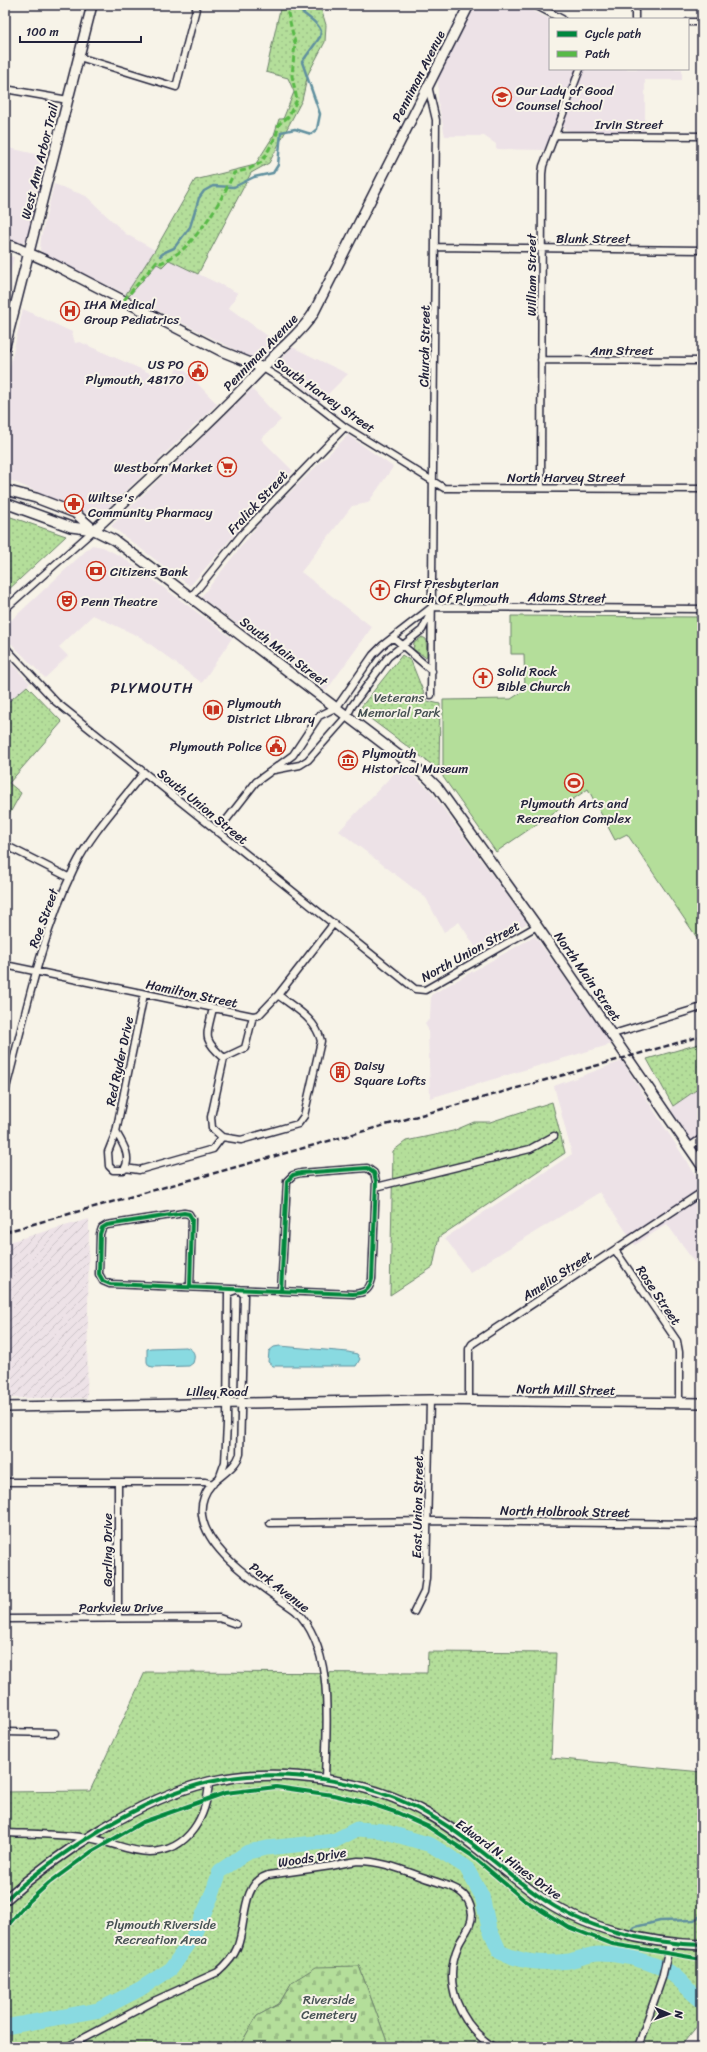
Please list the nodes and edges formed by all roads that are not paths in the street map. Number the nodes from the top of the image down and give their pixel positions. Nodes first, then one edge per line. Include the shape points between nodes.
1 (92, 5) edge
2 (197, 5) edge
3 (469, 5) edge
4 (535, 5) edge
5 (635, 5) edge
6 (560, 18) edge
7 (635, 18) edge
8 (689, 22) edge
9 (702, 22) edge
10 (79, 58) junction
11 (580, 70) edge
12 (428, 86) junction
13 (5, 89) edge
14 (68, 100) junction
15 (555, 134) junction
16 (702, 136) edge
17 (5, 245) edge
18 (436, 247) junction
19 (542, 248) junction
20 (702, 250) edge
21 (29, 254) junction
22 (5, 346) edge
23 (541, 360) junction
24 (702, 361) edge
25 (263, 368) junction
26 (344, 427) junction
27 (433, 481) junction
28 (541, 488) junction
29 (702, 489) edge
30 (5, 490) edge
31 (5, 503) edge
32 (94, 530) junction
33 (191, 597) junction
34 (432, 607) junction
35 (5, 609) edge
36 (702, 609) edge
37 (394, 638) junction
38 (5, 647) edge
39 (403, 647) junction
40 (432, 671) junction
41 (432, 695) dead end
42 (337, 707) junction
43 (347, 716) junction
44 (273, 771) junction
45 (144, 772) junction
46 (450, 804) joint
47 (217, 832) junction
48 (5, 845) edge
49 (70, 878) junction
50 (334, 923) junction
51 (538, 926) junction
52 (5, 966) edge
53 (36, 972) junction
54 (395, 972) joint
55 (144, 994) junction
56 (278, 995) junction
57 (702, 1007) edge
58 (213, 1008) junction
59 (253, 1016) junction
60 (613, 1034) junction
61 (224, 1058) junction
62 (5, 1092) edge
63 (116, 1132) junction
64 (554, 1136) dead end
65 (222, 1137) junction
66 (702, 1138) edge
67 (689, 1147) junction
68 (702, 1166) edge
69 (125, 1168) junction
70 (376, 1187) junction
71 (702, 1192) edge
72 (615, 1250) junction
73 (190, 1287) junction
74 (238, 1289) junction
75 (281, 1291) junction
76 (430, 1400) junction
77 (469, 1400) junction
78 (679, 1403) junction
79 (702, 1403) edge
80 (226, 1404) junction
81 (240, 1404) junction
82 (5, 1407) edge
83 (220, 1476) junction
84 (5, 1482) edge
85 (118, 1482) junction
86 (214, 1484) junction
87 (428, 1521) junction
88 (270, 1523) dead end
89 (702, 1524) edge
90 (414, 1612) dead end
91 (118, 1618) junction
92 (5, 1619) edge
93 (236, 1624) dead end
94 (5, 1732) edge
95 (55, 1733) dead end
96 (325, 1779) junction
97 (209, 1782) junction
98 (5, 1833) edge
99 (88, 1838) junction
100 (5, 1900) edge
101 (670, 1943) junction
102 (702, 1945) edge
103 (68, 2047) edge
104 (493, 2047) edge
105 (638, 2047) edge

1 - 10 street, West Ann Arbor Trail
2 - 10 street via 176,87
3 - 12 street, Penniman Avenue
4 - 6 street
5 - 7 street
8 - 9 street
10 - 14 street, West Ann Arbor Trail
11 - 15 street, William Street
12 - 18 street, Church Street via 436,120
12 - 25 street, Penniman Avenue via 314,314 301,331
13 - 14 street
14 - 21 street, West Ann Arbor Trail
15 - 16 street, Irvin Street
15 - 19 street, William Street via 542,174
17 - 21 street, South Harvey Street
18 - 19 street, Blunk Street
18 - 27 street, Church Street
19 - 20 street, Blunk Street
19 - 23 street, William Street
21 - 22 street, West Ann Arbor Trail
21 - 25 street, South Harvey Street via 70,272 221,350
23 - 24 street, Ann Street
23 - 28 street, William Street
25 - 26 street, South Harvey Street via 292,386
25 - 32 street, Penniman Avenue via 237,396
26 - 27 street, South Harvey Street
26 - 33 street, Fralick Street via 242,534
27 - 28 street, North Harvey Street via 444,488
27 - 34 street, Church Street
28 - 29 street, North Harvey Street
30 - 32 street, South Main Street via 36,498 75,513
31 - 32 street, South Main Street via 71,527
32 - 33 street, South Main Street via 114,540
32 - 35 street, Penniman Avenue
33 - 42 street, South Main Street
34 - 36 street, Adams Street
34 - 37 street, Church Street
34 - 39 street, Church Street via 422,630
34 - 40 street, Church Street
37 - 39 street
37 - 42 street, Church Street via 373,655
38 - 45 street, South Union Street via 56,702
39 - 40 street
39 - 43 street, Church Street via 388,657
40 - 41 street, Church Street
42 - 43 street, South Main Street
42 - 44 street, Church Street via 319,716 293,755
43 - 44 street, Church Street via 308,760 300,765
43 - 46 street, South Main Street via 427,777
44 - 47 street, Church Street via 256,782
45 - 47 street, South Union Street
45 - 49 street, Roe Street via 90,842
46 - 51 street, North Main Street
47 - 50 street, South Union Street
48 - 49 street
49 - 53 street, Roe Street
50 - 54 street, South Union Street
50 - 56 street, Hamilton Street
51 - 54 street, North Union Street via 425,990 415,989
51 - 60 street, North Main Street
52 - 53 street, Hamilton Street
53 - 55 street, Hamilton Street
53 - 62 street, Roe Street
55 - 58 street, Hamilton Street
55 - 63 street, Red Ryder Drive
56 - 59 street, Hamilton Street via 259,1015
56 - 65 street via 314,1023 319,1030 321,1041 304,1116 298,1124 241,1140
57 - 60 street
58 - 59 street, Hamilton Street
58 - 61 street via 208,1041
59 - 61 street via 245,1048
60 - 67 street, North Main Street
61 - 65 street via 211,1117 212,1128
63 - 69 street via 128,1158
63 - 69 street, Red Ryder Drive via 108,1152 109,1166 119,1171
64 - 70 street via 530,1149
65 - 69 street via 213,1149 139,1170
66 - 67 street
67 - 68 street, North Main Street
70 - 75 street via 372,1279 369,1288 363,1293 353,1294
70 - 75 street via 374,1173 367,1168 301,1173 287,1181
71 - 72 street, Amelia Street
72 - 77 street, Amelia Street via 470,1346
72 - 78 street, Rose Street via 677,1341
73 - 73 street via 110,1284 103,1281 99,1274 102,1228 107,1225 189,1214 192,1219
73 - 74 street
74 - 75 street
74 - 80 street via 228,1293
74 - 81 street via 244,1295
76 - 77 street, North Mill Street
76 - 81 street, Lilley Road
76 - 87 street, East Union Street
77 - 78 street, North Mill Street
78 - 79 street, North Mill Street
80 - 81 street, Lilley Road
80 - 82 street, Lilley Road
80 - 83 street via 225,1462
81 - 83 street via 240,1454 233,1467
83 - 86 street, Park Avenue
84 - 85 street
85 - 86 street
85 - 91 street, Garling Drive
86 - 96 street, Park Avenue via 203,1498 202,1518 214,1544 242,1572 305,1619 318,1646 324,1669
87 - 88 street, North Holbrook Street
87 - 89 street, North Holbrook Street
87 - 90 street, East Union Street via 424,1592
91 - 92 street, Parkview Drive
91 - 93 street, Parkview Drive via 219,1618
94 - 95 street
96 - 97 street, Edward N. Hines Drive via 270,1776
96 - 101 street, Edward N. Hines Drive via 378,1792 430,1815 538,1895 570,1915 616,1932
97 - 99 street, Edward N. Hines Drive via 154,1802
97 - 99 street via 205,1809 198,1826 182,1840 166,1849 151,1852
98 - 99 street
99 - 100 street, Edward N. Hines Drive
101 - 102 street, Edward N. Hines Drive
101 - 105 street via 668,1960
103 - 104 street, Woods Drive via 224,1967 237,1948 248,1899 252,1887 259,1879 268,1875 357,1861 384,1864 409,1872 457,1890 465,1896 472,1915 455,1957 453,1989 460,2010 469,2025

